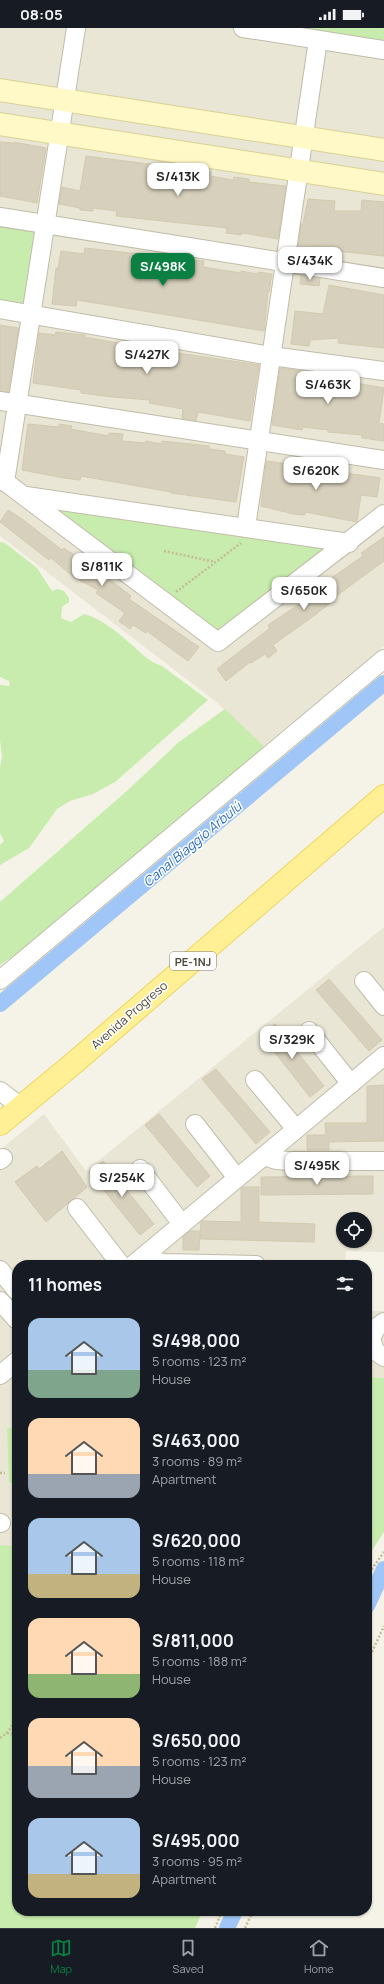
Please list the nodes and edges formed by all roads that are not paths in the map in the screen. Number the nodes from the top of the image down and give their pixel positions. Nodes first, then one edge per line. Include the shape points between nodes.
1 (76, 28) edge
2 (243, 28) edge
3 (318, 40) junction
4 (384, 50) edge
5 (0, 90) edge
6 (64, 100) junction
7 (0, 124) edge
8 (59, 133) junction
9 (303, 138) junction
10 (384, 150) edge
11 (298, 171) junction
12 (384, 184) edge
13 (0, 217) edge
14 (44, 225) junction
15 (284, 263) junction
16 (384, 278) edge
17 (0, 308) edge
18 (30, 313) junction
19 (271, 356) junction
20 (384, 372) edge
21 (9, 402) edge
22 (258, 441) junction
23 (384, 460) edge
24 (2, 480) edge
25 (26, 496) junction
26 (384, 514) edge
27 (253, 528) junction
28 (349, 543) junction
29 (384, 659) edge
30 (384, 796) edge
31 (0, 980) edge
32 (364, 981) dead end
33 (384, 1006) edge
34 (309, 1030) dead end
35 (384, 1056) edge
36 (255, 1080) dead end
37 (351, 1084) junction
38 (0, 1091) edge
39 (21, 1107) junction
40 (0, 1124) edge
41 (195, 1124) dead end
42 (296, 1129) junction
43 (264, 1156) junction
44 (384, 1161) edge
45 (140, 1169) dead end
46 (237, 1178) junction
47 (77, 1208) dead end
48 (182, 1224) junction
49 (117, 1260) edge
50 (139, 1260) edge
51 (0, 1270) edge
52 (12, 1284) edge
53 (0, 1301) edge
54 (12, 1314) edge
55 (376, 1325) edge
56 (374, 1355) edge
57 (12, 1364) edge
58 (0, 1375) edge

1 - 6 street
2 - 3 street
3 - 4 street
3 - 9 street
5 - 6 street
6 - 8 street
6 - 9 street
7 - 8 street
8 - 11 street
8 - 14 street
9 - 10 street
9 - 11 street
11 - 12 street
11 - 15 street
13 - 14 street
14 - 15 street
14 - 18 street
15 - 16 street
15 - 19 street
17 - 18 street
18 - 19 street
18 - 21 street
19 - 20 street
19 - 22 street
21 - 22 street
21 - 24 street
22 - 23 street
22 - 27 street
24 - 25 street
25 - 27 street
25 - 28 street via 218,642
26 - 28 street
27 - 28 street
29 - 31 street
30 - 39 main road, Avenida Progreso / PE-1NJ
32 - 33 street
34 - 37 street
35 - 37 street
36 - 42 street
37 - 42 street
38 - 39 street
39 - 40 main road, Avenida Progreso / PE-1NJ
41 - 46 street
42 - 43 street
43 - 44 street via 289,1161
43 - 46 street
45 - 48 street
46 - 48 street
47 - 49 street
48 - 50 street
51 - 52 street
53 - 54 street
55 - 56 street via 372,1338
57 - 58 street

